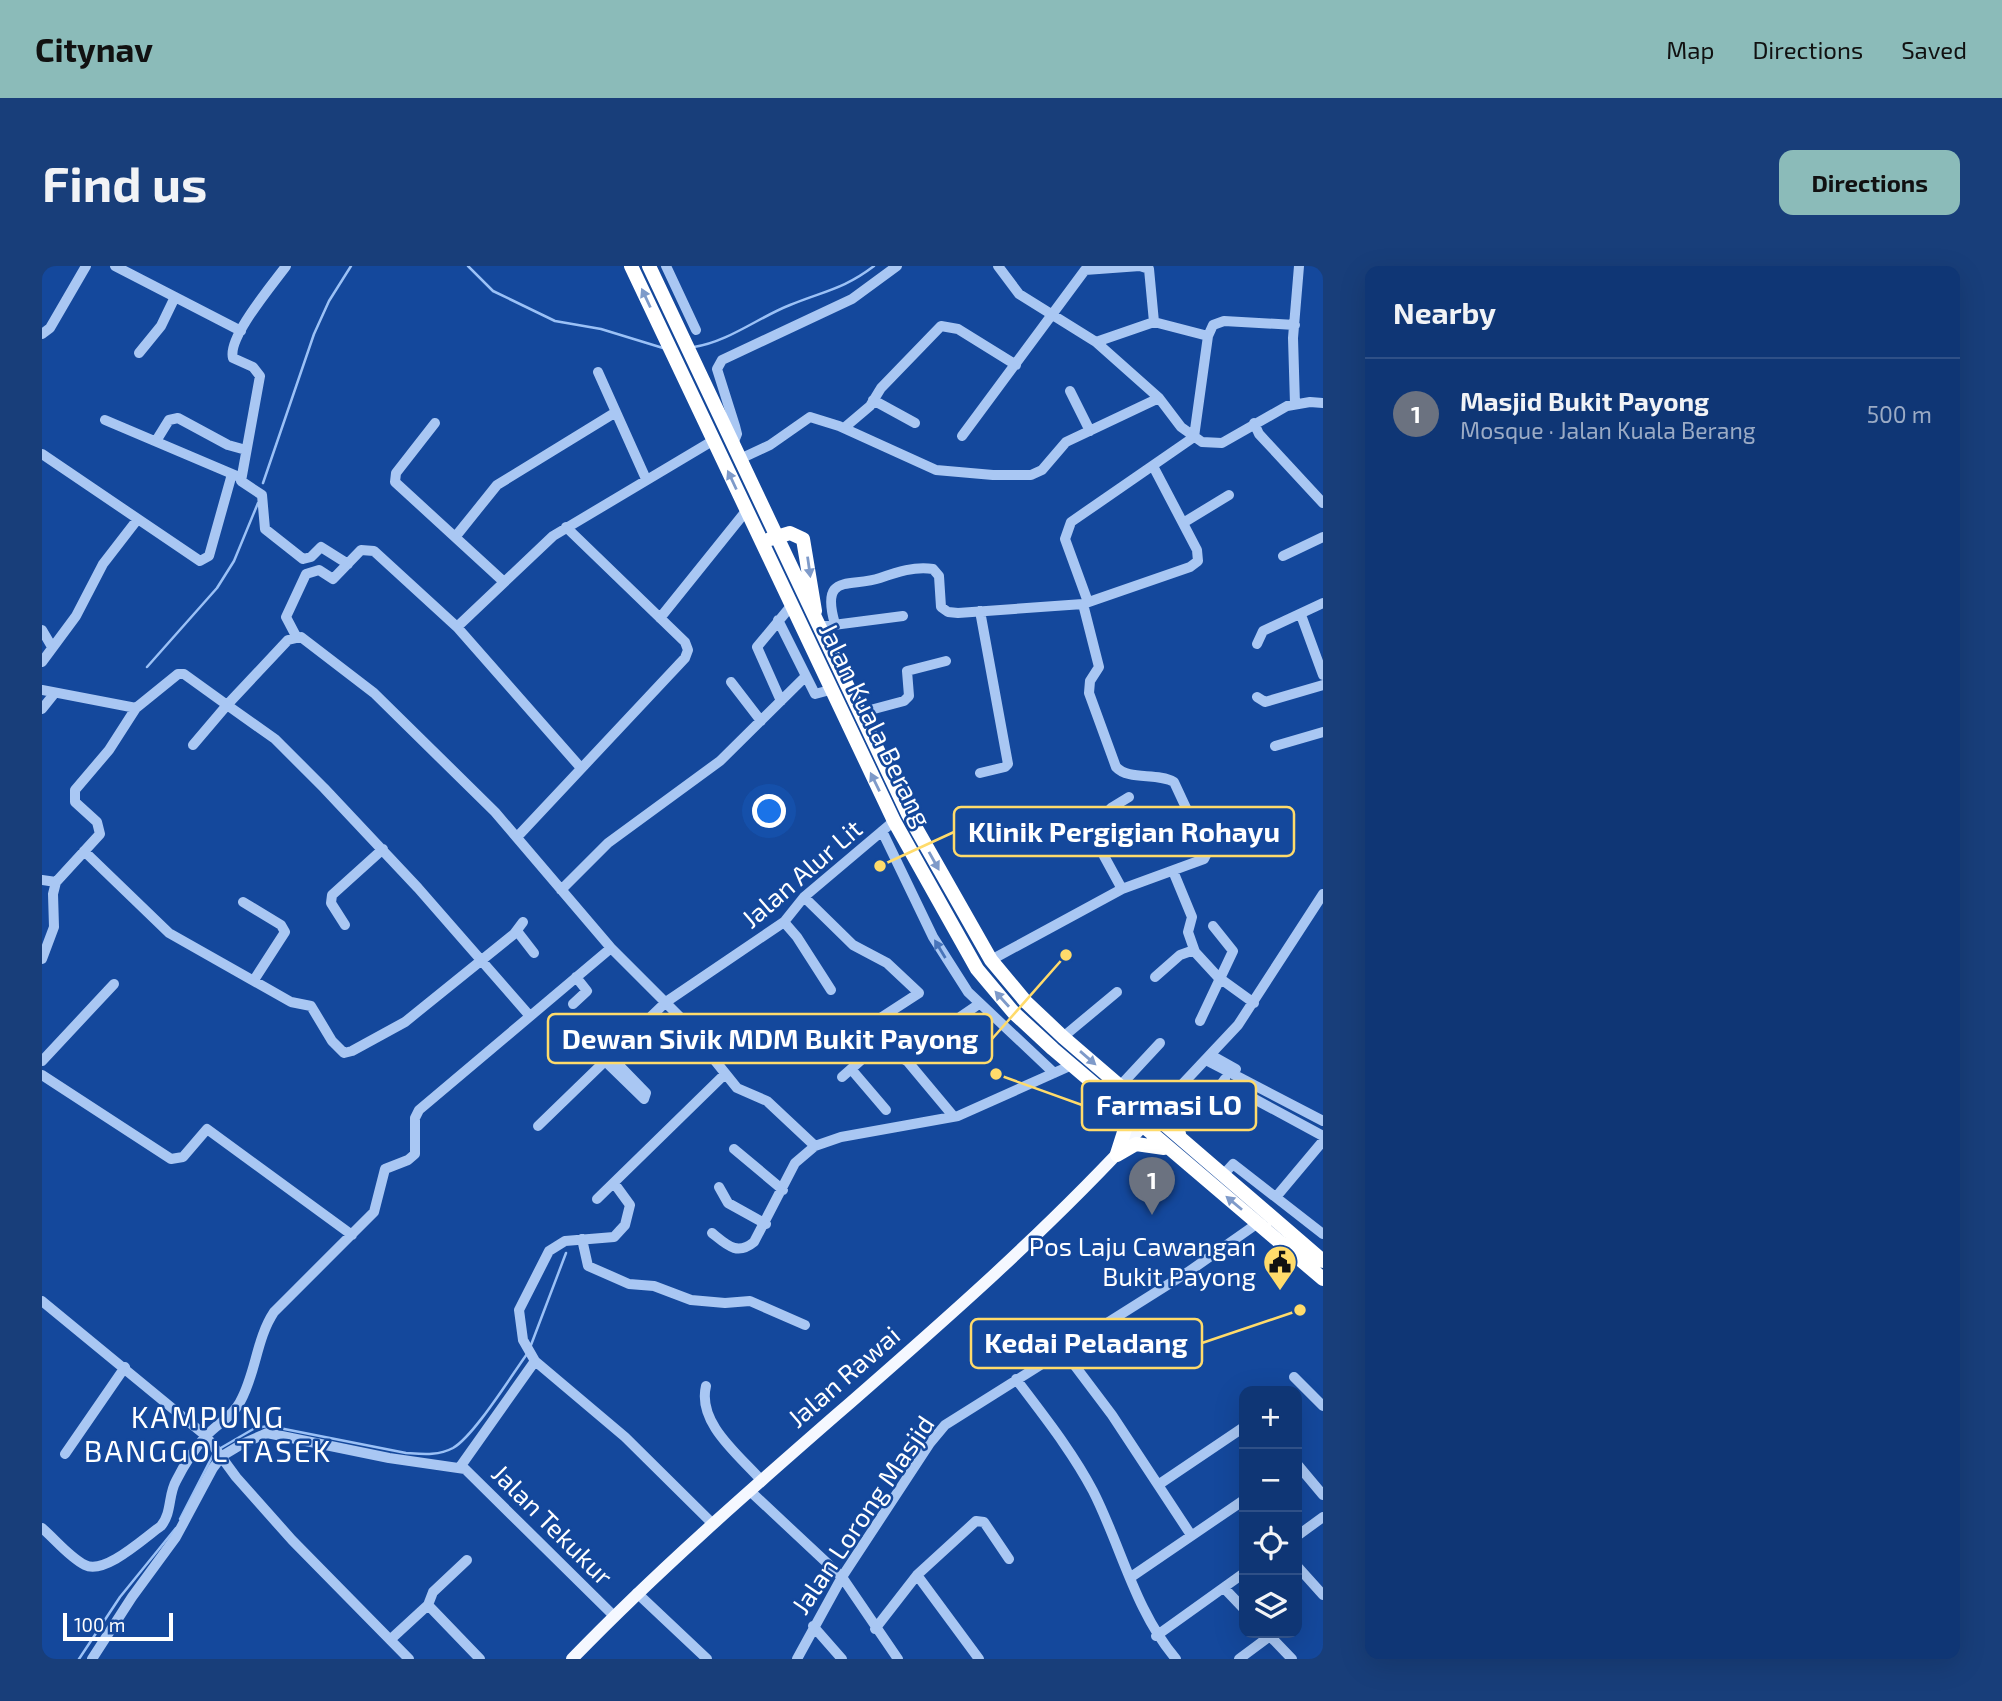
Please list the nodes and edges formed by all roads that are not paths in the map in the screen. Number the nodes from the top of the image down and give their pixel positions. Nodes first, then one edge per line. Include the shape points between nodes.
1 (86, 266) edge
2 (115, 266) edge
3 (286, 266) edge
4 (631, 266) edge
5 (649, 266) edge
6 (666, 266) edge
7 (897, 266) edge
8 (998, 266) edge
9 (1299, 266) edge
10 (677, 290) junction
11 (175, 297) junction
12 (663, 297) junction
13 (1051, 316) junction
14 (1154, 322) junction
15 (1295, 325) junction
16 (695, 330) dead end
17 (241, 331) junction
18 (42, 334) edge
19 (1208, 336) junction
20 (1096, 342) junction
21 (139, 353) dead end
22 (1016, 366) junction
23 (598, 372) dead end
24 (1070, 391) dead end
25 (1159, 398) junction
26 (873, 400) junction
27 (1323, 403) edge
28 (1295, 404) junction
29 (616, 412) junction
30 (105, 420) dead end
31 (435, 423) dead end
32 (915, 423) dead end
33 (1254, 423) junction
34 (844, 428) junction
35 (1090, 431) junction
36 (962, 436) dead end
37 (1194, 437) junction
38 (713, 440) junction
39 (156, 441) junction
40 (733, 444) junction
41 (246, 450) junction
42 (42, 454) edge
43 (740, 458) junction
44 (1153, 466) junction
45 (236, 476) junction
46 (646, 479) junction
47 (1229, 495) dead end
48 (1323, 503) edge
49 (746, 511) junction
50 (136, 520) junction
51 (1183, 523) junction
52 (566, 527) junction
53 (456, 536) junction
54 (775, 536) junction
55 (1323, 537) edge
56 (1283, 556) dead end
57 (348, 564) junction
58 (771, 564) junction
59 (505, 582) junction
60 (1086, 603) junction
61 (1323, 603) edge
62 (791, 606) junction
63 (980, 611) junction
64 (1301, 615) junction
65 (903, 616) dead end
66 (660, 618) junction
67 (778, 620) junction
68 (835, 624) junction
69 (818, 626) junction
70 (457, 627) junction
71 (42, 631) edge
72 (296, 636) junction
73 (1257, 644) dead end
74 (52, 648) junction
75 (946, 661) dead end
76 (42, 662) edge
77 (1323, 675) edge
78 (805, 677) junction
79 (731, 682) dead end
80 (1323, 685) edge
81 (42, 690) edge
82 (830, 690) junction
83 (54, 694) junction
84 (1257, 696) dead end
85 (781, 701) junction
86 (227, 705) junction
87 (136, 708) junction
88 (42, 709) edge
89 (859, 713) junction
90 (761, 721) junction
91 (1323, 732) edge
92 (192, 745) dead end
93 (1275, 746) dead end
94 (582, 768) junction
95 (980, 773) dead end
96 (1129, 796) dead end
97 (894, 821) junction
98 (882, 831) junction
99 (518, 836) junction
100 (383, 849) junction
101 (84, 851) junction
102 (917, 864) junction
103 (901, 871) junction
104 (1173, 871) junction
105 (42, 880) edge
106 (56, 882) junction
107 (1122, 889) junction
108 (561, 890) junction
109 (1323, 894) edge
110 (804, 897) junction
111 (243, 902) dead end
112 (784, 922) junction
113 (345, 925) dead end
114 (1213, 926) dead end
115 (611, 948) junction
116 (1194, 950) junction
117 (534, 953) dead end
118 (42, 959) edge
119 (990, 960) junction
120 (482, 961) junction
121 (576, 977) junction
122 (1155, 977) dead end
123 (1218, 977) junction
124 (254, 980) junction
125 (114, 985) dead end
126 (831, 990) dead end
127 (1117, 992) dead end
128 (666, 1002) junction
129 (1254, 1003) junction
130 (573, 1004) dead end
131 (979, 1004) junction
132 (529, 1015) junction
133 (1200, 1021) dead end
134 (947, 1026) dead end
135 (958, 1036) dead end
136 (1063, 1037) junction
137 (886, 1038) junction
138 (1160, 1043) dead end
139 (1209, 1058) junction
140 (905, 1060) junction
141 (42, 1061) edge
142 (1072, 1065) junction
143 (851, 1069) junction
144 (1055, 1073) junction
145 (1229, 1073) junction
146 (726, 1074) junction
147 (42, 1075) edge
148 (842, 1077) dead end
149 (1250, 1081) junction
150 (1223, 1082) junction
151 (1123, 1088) junction
152 (1178, 1088) junction
153 (1115, 1102) junction
154 (886, 1110) dead end
155 (1154, 1115) junction
156 (954, 1117) junction
157 (1321, 1117) edge
158 (1192, 1125) dead end
159 (538, 1126) dead end
160 (1143, 1126) junction
161 (1181, 1138) junction
162 (1323, 1139) edge
163 (815, 1146) junction
164 (734, 1149) dead end
165 (1171, 1150) junction
166 (1117, 1155) junction
167 (1224, 1174) junction
168 (614, 1183) junction
169 (719, 1187) dead end
170 (783, 1190) junction
171 (1276, 1197) junction
172 (597, 1199) dead end
173 (766, 1223) junction
174 (1258, 1223) junction
175 (712, 1233) dead end
176 (1323, 1234) edge
177 (352, 1235) junction
178 (582, 1239) junction
179 (1323, 1261) edge
180 (1323, 1279) edge
181 (42, 1301) edge
182 (805, 1325) dead end
183 (1063, 1350) junction
184 (535, 1361) junction
185 (124, 1367) junction
186 (1294, 1377) dead end
187 (1016, 1380) junction
188 (706, 1386) dead end
189 (1323, 1406) edge
190 (1239, 1430) edge
191 (207, 1437) junction
192 (65, 1454) dead end
193 (222, 1455) junction
194 (460, 1466) junction
195 (1302, 1471) edge
196 (761, 1480) junction
197 (1158, 1485) junction
198 (750, 1491) junction
199 (1323, 1495) edge
200 (1239, 1503) edge
201 (1323, 1517) edge
202 (713, 1524) junction
203 (42, 1528) edge
204 (169, 1532) junction
205 (1302, 1532) edge
206 (1191, 1535) junction
207 (1009, 1559) dead end
208 (467, 1560) dead end
209 (1302, 1572) edge
210 (917, 1575) junction
211 (1241, 1575) edge
212 (842, 1577) junction
213 (1130, 1577) junction
214 (1224, 1588) junction
215 (637, 1594) junction
216 (1323, 1595) edge
217 (1239, 1604) edge
218 (428, 1605) junction
219 (614, 1616) junction
220 (813, 1626) junction
221 (875, 1629) junction
222 (1156, 1636) junction
223 (1263, 1638) edge
224 (1272, 1638) edge
225 (391, 1639) junction
226 (92, 1659) edge
227 (408, 1659) edge
228 (480, 1659) edge
229 (572, 1659) edge
230 (707, 1659) edge
231 (797, 1659) edge
232 (842, 1659) edge
233 (898, 1659) edge
234 (979, 1659) edge
235 (1176, 1659) edge
236 (1239, 1659) edge
237 (1292, 1659) edge

1 - 18 street
2 - 11 street
3 - 17 street
38 -> 4 highway, Jalan Kuala Berang
5 - 12 highway, Jalan Kuala Berang
6 - 10 street
7 - 40 street via 852,299 722,360 717,369 737,434
8 - 13 street via 1019,294
9 - 15 street
10 - 12 street
10 - 16 street
11 - 17 street
11 - 21 street via 161,326
12 - 40 highway, Jalan Kuala Berang
13 - 14 street via 1085,270 1140,266 1152,272
13 - 20 street
13 - 22 street
14 - 19 street
14 - 20 street
15 - 19 street via 1224,321 1213,325
15 - 28 street
17 - 41 street via 231,355 257,369 260,376
19 - 37 street
20 - 25 street
22 - 26 street via 958,329 941,326
22 - 36 street
23 - 29 street
24 - 35 street
25 - 35 street
25 - 37 street
26 - 32 street
26 - 34 street
27 - 28 street
28 - 33 street
29 - 46 street
29 - 53 street via 497,485
30 - 39 street
31 - 53 street via 395,482
33 - 37 street via 1222,443
33 - 48 street via 1259,435
34 - 35 street via 936,470 993,475 1037,473 1066,442
34 - 43 street via 805,418 770,445
37 - 44 street
38 - 46 street
49 -> 38 highway, Jalan Kuala Berang
39 - 41 street via 169,420 177,418
39 - 45 street
40 - 43 highway, Jalan Kuala Berang
41 - 45 street
42 - 50 street
43 - 54 highway, Jalan Kuala Berang
44 - 51 street
44 - 60 street via 1066,529 1065,539
45 - 50 street via 204,560 196,560
45 - 57 street via 262,495 269,534 303,559 325,548
46 - 52 street
47 - 51 street
49 - 58 highway, Jalan Kuala Berang
49 - 66 street
50 - 74 street
51 - 60 street via 1197,550 1195,564
52 - 59 street
52 - 66 street
53 - 59 street
54 - 58 highway via 767,544
54 - 69 highway, Jalan Kuala Berang
54 -> 69 highway via 790,533 803,539
55 - 56 street
57 - 70 street via 361,550 374,551
57 - 72 street via 333,579 319,570 306,574 286,617
58 - 62 highway, Jalan Kuala Berang
59 - 70 street
60 - 63 street
60 - 104 street via 1099,667 1090,681 1090,696 1116,767 1121,772 1174,782 1207,853 1204,859
61 - 64 street
62 - 67 street
62 - 82 highway, Jalan Kuala Berang
63 - 68 street via 943,610 937,572 929,568 846,582 831,602
63 - 95 street via 1008,764
64 - 73 street via 1259,634
64 - 77 street
65 - 68 street
66 - 94 street via 685,642 687,654
67 - 78 street
67 - 85 street via 757,647
68 - 69 street
69 - 89 highway, Jalan Kuala Berang
70 - 94 street
71 - 74 street
72 - 86 street
72 - 99 street via 374,693
74 - 76 street
75 - 89 street via 907,671 909,696 904,701
78 - 82 street via 817,695
78 - 85 street
79 - 90 street
80 - 84 street via 1265,702
81 - 83 street
97 -> 82 highway, Jalan Kuala Berang
83 - 87 street
83 - 88 street
85 - 90 street
86 - 87 street via 178,674
86 - 92 street
86 - 100 street via 290,752
87 - 101 street via 75,790 75,802 101,830
89 -> 119 highway, Jalan Kuala Berang via 908,814
90 - 108 street via 692,785 651,809 608,843
91 - 93 street
94 - 99 street
96 - 107 street via 1111,808 1121,839 1108,847 1104,856
97 - 98 street, Jalan Alur Lit
97 - 102 highway, Jalan Kuala Berang
98 - 103 street
98 - 110 street, Jalan Alur Lit
99 - 108 street
100 - 113 street via 332,894 331,902
100 - 120 street
101 - 106 street
101 - 124 street via 169,933
102 - 103 street
142 -> 102 highway, Jalan Kuala Berang via 989,985
131 -> 103 street via 933,937
104 - 107 street
104 - 116 street via 1192,917 1188,932
105 - 106 street
106 - 118 street via 54,927
107 - 119 street
108 - 115 street
109 - 129 street
110 - 112 street, Jalan Alur Lit
110 - 137 street via 853,945 887,962 919,993 879,1019
111 - 124 street via 285,932
112 - 126 street
112 - 128 street, Jalan Alur Lit
114 - 123 street via 1233,951
115 - 121 street
115 - 128 street
116 - 122 street via 1180,955
116 - 123 street
117 - 120 street via 520,927
119 - 136 highway, Jalan Kuala Berang
120 - 124 street via 398,1026 348,1053 337,1048 311,1006 291,1002
120 - 132 street
121 - 130 street via 587,991
121 - 132 street
123 - 129 street
123 - 133 street
125 - 141 street
127 - 136 street
128 - 146 street
128 - 159 street, Jalan Alur Lit
129 - 139 street
131 - 134 street
131 - 144 street
132 - 177 street via 419,1110 415,1154 384,1169 377,1207
135 - 140 street
136 -> 151 highway, Jalan Kuala Berang
137 - 140 street
137 - 143 street
138 - 151 street
139 - 145 street
139 - 149 street via 1243,1073
139 - 152 street
140 - 156 street
142 - 144 street
142 - 153 highway, Jalan Kuala Berang
143 - 148 street
143 - 154 street
144 - 156 street
145 - 149 street
145 - 150 street
146 - 163 street via 741,1090 767,1101
146 - 168 street
147 - 177 street via 170,1159 183,1157 207,1129
149 - 157 street
150 - 158 street
150 - 162 street
151 - 152 highway via 1152,1097
151 - 155 highway, Jalan Kuala Berang
152 - 155 street
152 - 161 highway via 1173,1118
153 - 160 highway, Jalan Kuala Berang
153 - 166 highway via 1125,1129
155 - 160 street
155 - 161 highway, Jalan Kuala Berang
156 - 163 street via 841,1137
160 - 165 highway, Jalan Kuala Berang
160 - 166 main road, Jalan Rawai
161 - 167 highway, Jalan Kuala Berang
162 - 171 street
163 - 170 street via 795,1163
164 - 170 street
165 - 166 highway via 1143,1143
174 -> 165 highway, Jalan Kuala Berang
166 - 196 main road, Jalan Rawai via 953,1312
167 - 171 street via 1233,1164
167 - 179 highway, Jalan Kuala Berang
168 - 172 street
168 - 178 street via 630,1205 625,1225 614,1237
169 - 173 street via 728,1203
170 - 173 street
171 - 176 street
173 - 175 street via 754,1242 743,1249 732,1249
174 - 180 highway, Jalan Kuala Berang
174 - 183 street, Jalan Lorong Masjid
177 - 191 street via 274,1312 238,1406
178 - 182 street via 588,1266 629,1284 654,1286 703,1302 750,1301
178 - 184 street via 555,1244 548,1251 519,1310 523,1340
181 - 185 street
183 - 187 street, Jalan Lorong Masjid
183 - 197 street
184 - 194 street
184 - 202 street via 625,1437
185 - 191 street
185 - 192 street
186 - 189 street
187 - 212 street, Jalan Lorong Masjid via 952,1420 934,1437
187 - 213 street via 1093,1490
188 - 196 street via 709,1419
190 - 197 street
191 - 193 street
191 - 204 street via 174,1483 167,1517
193 - 194 street via 267,1433 399,1460
193 - 204 street
193 - 225 street via 292,1540
194 - 219 street, Jalan Tekukur
195 - 199 street
196 - 198 main road, Jalan Rawai
197 - 206 street
198 - 202 main road, Jalan Rawai
198 - 212 street
200 - 206 street
201 - 205 street
202 - 215 main road, Jalan Rawai
203 - 204 street via 84,1564 96,1568
204 - 226 street
206 - 213 street
207 - 210 street via 984,1522 976,1521
208 - 218 street via 433,1592
209 - 216 street
210 - 221 street
210 - 234 street
211 - 214 street
212 - 220 street, Jalan Lorong Masjid
212 - 221 street
213 - 222 street
214 - 217 street
214 - 222 street
215 - 219 main road, Jalan Rawai
215 - 230 street
218 - 225 street
218 - 228 street
219 - 229 main road, Jalan Rawai
220 - 231 street, Jalan Lorong Masjid
220 - 232 street
221 - 233 street
222 - 235 street
223 - 236 street
224 - 237 street
225 - 227 street

